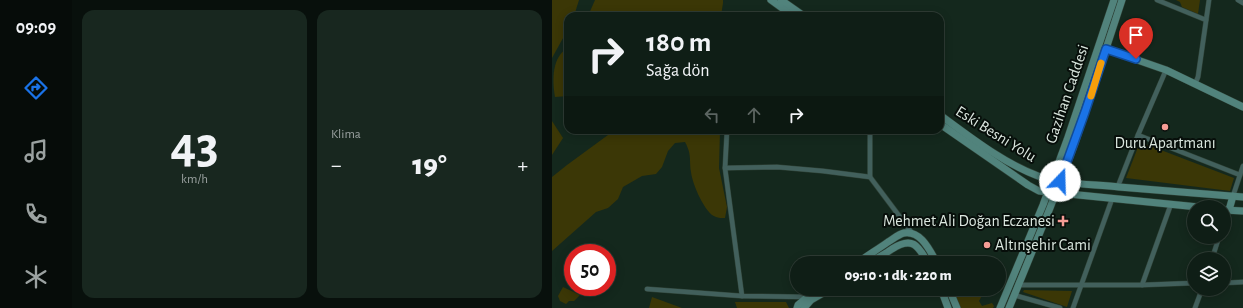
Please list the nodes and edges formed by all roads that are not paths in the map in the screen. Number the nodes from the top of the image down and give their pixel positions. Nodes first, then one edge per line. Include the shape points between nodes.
1 (770, 0) edge
2 (781, 0) edge
3 (1114, 0) edge
4 (1122, 0) edge
5 (1157, 0) edge
6 (1209, 0) edge
7 (1238, 0) edge
8 (1243, 3) edge
9 (788, 12) edge
10 (798, 12) edge
11 (1206, 20) junction
12 (1106, 49) junction
13 (1166, 70) junction
14 (1195, 84) junction
15 (1243, 107) edge
16 (944, 118) edge
17 (944, 127) edge
18 (727, 134) edge
19 (870, 134) edge
20 (1138, 135) junction
21 (1243, 166) edge
22 (725, 168) junction
23 (1240, 175) junction
24 (870, 177) junction
25 (1052, 179) junction
26 (1060, 181) junction
27 (1028, 185) junction
28 (1118, 186) junction
29 (1048, 192) junction
30 (1056, 193) junction
31 (1233, 196) junction
32 (1243, 197) edge
33 (1112, 199) junction
34 (1231, 200) edge
35 (1171, 204) junction
36 (1043, 205) junction
37 (1187, 206) edge
38 (1231, 210) edge
39 (1243, 211) edge
40 (912, 233) junction
41 (867, 256) edge
42 (881, 256) edge
43 (923, 256) edge
44 (933, 256) edge
45 (1243, 282) edge
46 (1187, 283) edge
47 (1231, 283) edge
48 (1081, 284) junction
49 (1018, 285) junction
50 (1142, 285) junction
51 (647, 289) dead end
52 (1014, 295) junction
53 (742, 296) junction
54 (814, 296) edge
55 (944, 296) edge
56 (952, 296) edge
57 (1199, 296) edge
58 (809, 298) junction
59 (797, 308) edge
60 (804, 308) edge
61 (948, 308) edge
62 (957, 308) edge
63 (1000, 308) edge
64 (1009, 308) edge
65 (1060, 308) edge
66 (1073, 308) edge
67 (1195, 308) edge

1 - 9 main road
2 - 10 main road
3 - 25 main road, Gazihan Caddesi
4 - 12 main road, Gazihan Caddesi
5 - 11 street
6 - 11 street
7 - 8 street
11 - 14 street
12 - 13 main road
12 - 26 main road, Gazihan Caddesi
13 - 14 main road
13 - 20 street
14 - 15 main road
16 - 25 main road, Eski Besni Yolu via 1013,164 1037,176
17 - 27 main road, Eski Besni Yolu
18 - 22 street
19 - 24 street
20 - 23 street
20 - 28 street
21 - 23 street
22 - 24 street via 776,168
22 - 53 street
23 - 31 street
24 - 40 street
25 - 26 main road, Eski Besni Yolu
25 - 29 main road, Gazihan Caddesi
26 - 28 main road, Eski Besni Yolu
26 - 30 main road, Gazihan Caddesi
27 - 29 main road, Eski Besni Yolu via 1039,191
27 - 36 main road
28 - 31 main road, Eski Besni Yolu
29 - 30 main road, Eski Besni Yolu
29 - 36 main road, Gazihan Caddesi
30 - 33 main road, Eski Besni Yolu
30 - 49 main road, Gazihan Caddesi
31 - 32 main road, Eski Besni Yolu
31 - 34 main road
33 - 35 main road, Eski Besni Yolu
33 - 48 street
35 - 37 main road, Eski Besni Yolu
35 - 50 street
36 - 63 main road, Gazihan Caddesi
38 - 39 main road
40 - 41 main road via 900,234
40 - 44 main road via 925,243
42 - 43 main road via 907,242 918,248
45 - 47 street
46 - 50 street
48 - 49 street
48 - 50 street
48 - 66 street
49 - 52 main road, Gazihan Caddesi
51 - 53 street
52 - 64 main road, Gazihan Caddesi
52 - 65 street
53 - 58 street
54 - 58 main road
55 - 61 main road
56 - 62 main road
57 - 67 street
58 - 59 main road
58 - 60 main road

